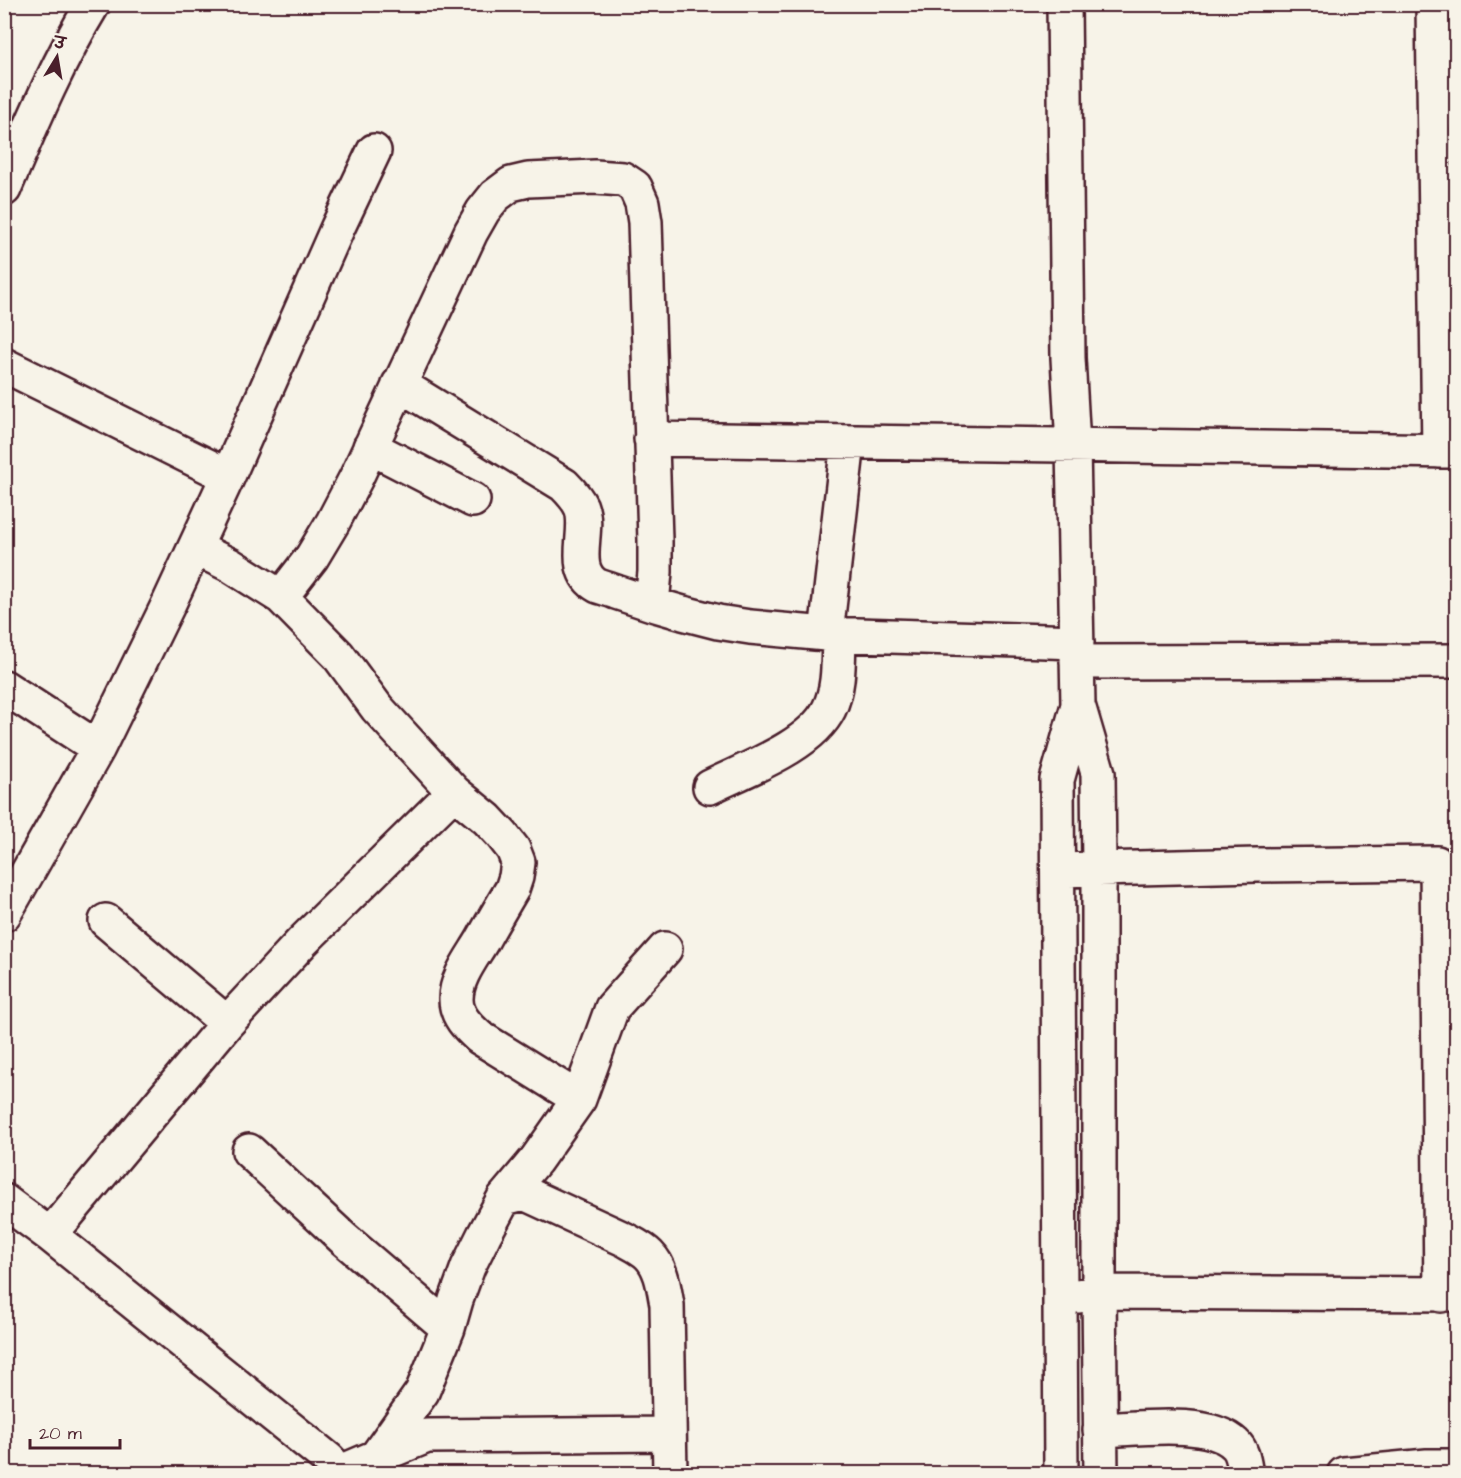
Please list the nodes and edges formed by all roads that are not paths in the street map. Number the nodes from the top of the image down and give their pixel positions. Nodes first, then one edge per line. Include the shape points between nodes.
1 (93, 4) edge
2 (1064, 4) edge
3 (1433, 4) edge
4 (1445, 56) edge
5 (374, 151) dead end
6 (4, 189) edge
7 (4, 365) edge
8 (399, 384) junction
9 (651, 439) junction
10 (848, 442) junction
11 (1073, 446) junction
12 (370, 447) junction
13 (1448, 451) edge
14 (228, 476) junction
15 (473, 500) dead end
16 (195, 548) junction
17 (281, 597) junction
18 (652, 604) junction
19 (833, 635) junction
20 (1077, 652) junction
21 (1456, 661) edge
22 (4, 687) edge
23 (1078, 705) junction
24 (98, 748) junction
25 (710, 787) dead end
26 (454, 792) junction
27 (1447, 863) edge
28 (1100, 869) junction
29 (1058, 870) junction
30 (7, 903) edge
31 (106, 921) dead end
32 (664, 949) dead end
33 (227, 1023) junction
34 (579, 1099) junction
35 (249, 1151) dead end
36 (504, 1198) junction
37 (4, 1201) edge
38 (50, 1235) junction
39 (1099, 1292) junction
40 (1449, 1295) edge
41 (1060, 1299) junction
42 (448, 1328) junction
43 (1100, 1430) junction
44 (669, 1434) junction
45 (376, 1457) junction
46 (1456, 1466) edge
47 (341, 1473) edge
48 (670, 1473) edge
49 (1061, 1473) edge
50 (1101, 1473) edge
51 (1246, 1473) edge
52 (1344, 1473) edge

1 - 6 street via 56,71
2 - 11 street via 1068,358
3 - 4 street
4 - 13 street
5 - 14 street
7 - 14 street
8 - 9 street via 471,232 495,196 511,184 528,180 623,179 635,187 645,222
8 - 12 street
8 - 18 street via 564,484 582,508 581,551 588,576 597,585
9 - 10 street
9 - 18 street via 655,540
10 - 11 street
10 - 19 street
11 - 13 street
11 - 20 street
12 - 15 street
12 - 17 street via 333,522
14 - 16 street
16 - 17 street
16 - 24 street
17 - 26 street via 338,655 377,708
18 - 19 street via 718,622
19 - 20 street
19 - 25 street via 835,691 829,709 817,725 788,749
20 - 21 street
20 - 23 street
22 - 24 street
23 - 28 street via 1098,773
23 - 29 street via 1058,780
24 - 30 street
26 - 33 street via 309,935
26 - 34 street via 502,835 518,862 512,889 458,986 459,1016 479,1037
27 - 28 street
27 - 40 street
28 - 29 street
28 - 39 street
29 - 41 street
31 - 33 street
32 - 34 street via 612,1008
33 - 38 street
34 - 36 street
35 - 42 street
36 - 42 street via 468,1267
36 - 44 street via 524,1193 624,1239 650,1256 664,1284 667,1305
37 - 38 street
38 - 47 street
39 - 40 street
39 - 41 street
39 - 43 street
41 - 49 street
42 - 45 street via 422,1392
43 - 50 street
43 - 51 street via 1203,1429 1237,1445
44 - 45 street via 427,1436
44 - 48 street
45 - 47 street
46 - 52 street

